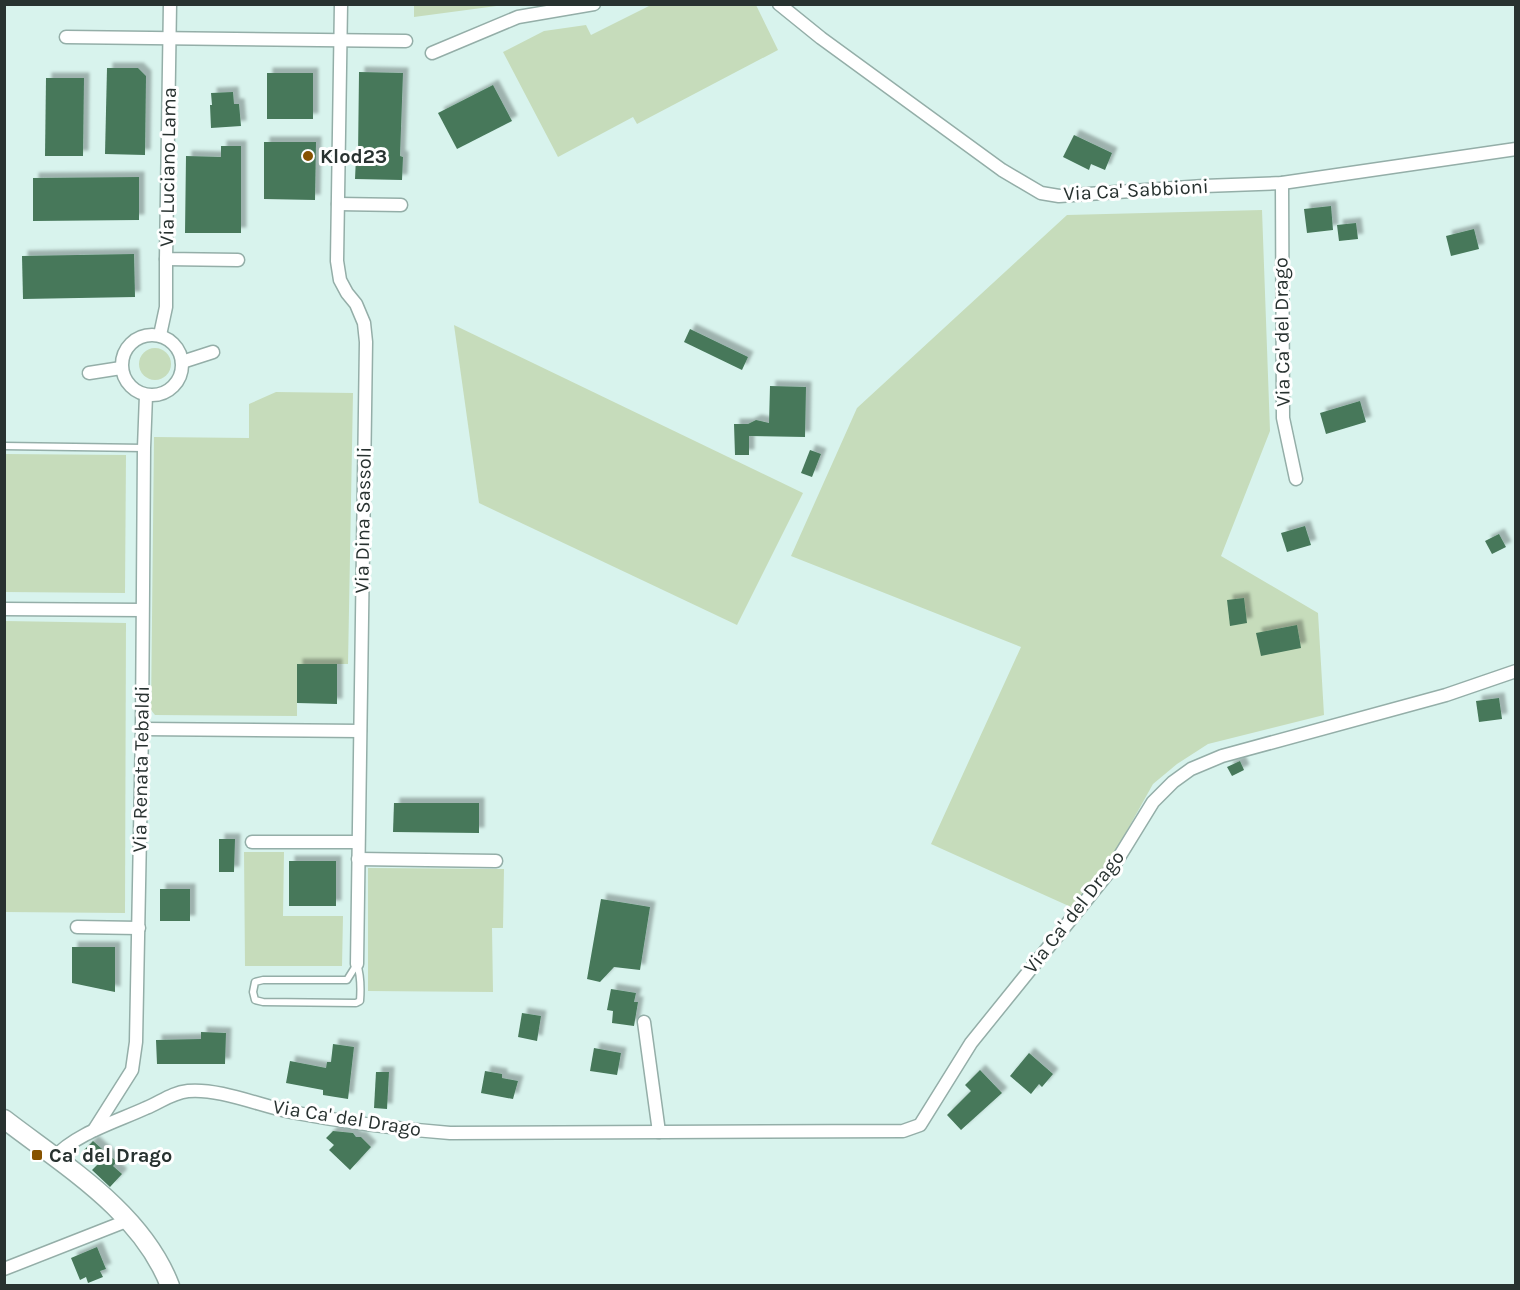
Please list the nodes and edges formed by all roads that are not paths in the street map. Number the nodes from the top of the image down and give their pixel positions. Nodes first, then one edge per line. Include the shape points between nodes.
1 (170, 4) edge
2 (341, 4) edge
3 (594, 4) edge
4 (779, 4) edge
5 (66, 37) dead end
6 (170, 38) junction
7 (340, 40) junction
8 (405, 41) dead end
9 (432, 53) dead end
10 (1515, 149) edge
11 (1282, 183) junction
12 (338, 204) junction
13 (401, 205) dead end
14 (166, 259) junction
15 (238, 260) dead end
16 (160, 335) junction
17 (213, 352) dead end
18 (182, 362) junction
19 (121, 368) junction
20 (89, 374) dead end
21 (146, 395) junction
22 (4, 446) edge
23 (144, 448) junction
24 (1296, 479) dead end
25 (4, 609) edge
26 (142, 610) junction
27 (1515, 671) edge
28 (142, 729) junction
29 (360, 731) junction
30 (252, 842) dead end
31 (358, 842) junction
32 (358, 859) junction
33 (496, 861) dead end
34 (77, 927) dead end
35 (139, 928) junction
36 (357, 964) junction
37 (644, 1022) dead end
38 (4, 1119) edge
39 (94, 1131) junction
40 (659, 1132) junction
41 (54, 1158) junction
42 (129, 1220) junction
43 (4, 1269) edge
44 (170, 1286) edge

1 - 6 street, Via Luciano Lama
2 - 7 street, Via Dina Sassoli
3 - 9 street via 518,17
4 - 11 street, Via Ca' Sabbioni via 1002,170 1041,193 1059,196
5 - 6 street
6 - 7 street
6 - 14 street, Via Luciano Lama
7 - 8 street
7 - 12 street, Via Dina Sassoli
10 - 11 street, Via Ca' Sabbioni
11 - 24 street, Via Ca' del Drago via 1283,418
12 - 13 street
12 - 29 street, Via Dina Sassoli via 340,280 364,323 366,342
14 - 15 street, Via Luciano Lama
14 - 16 street via 166,307
16 - 18 street via 176,345
16 - 19 street via 148,334 132,341 122,356
17 - 18 street
18 - 21 street via 181,373 168,391
19 - 20 street
19 - 21 street via 134,390
21 - 23 street, Via Renata Tebaldi
22 - 23 lane
23 - 26 street, Via Renata Tebaldi
25 - 26 street
26 - 28 street, Via Renata Tebaldi
27 - 40 street, Via Ca' del Drago via 1446,695 1222,756 1191,769 1173,782 1153,802 1113,867 971,1043 920,1125 903,1131
28 - 29 street
28 - 35 street, Via Renata Tebaldi
29 - 31 street, Via Dina Sassoli
30 - 31 street
31 - 32 street, Via Dina Sassoli
32 - 33 street
32 - 36 street, Via Dina Sassoli
34 - 35 street
35 - 39 street, Via Renata Tebaldi via 132,1070
36 - 36 lane, Via Dina Sassoli via 346,980 255,982 255,1000 356,1003 360,1001
37 - 40 street
38 - 41 street
39 - 40 street, Via Ca' del Drago via 166,1096 189,1091 229,1095 377,1127 450,1133
39 - 41 street, Via Ca' del Drago via 62,1148
41 - 42 street
42 - 43 street
42 - 44 street via 163,1267

